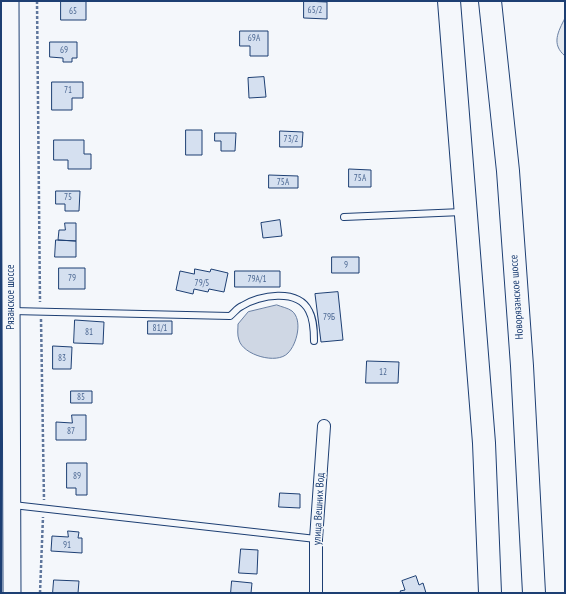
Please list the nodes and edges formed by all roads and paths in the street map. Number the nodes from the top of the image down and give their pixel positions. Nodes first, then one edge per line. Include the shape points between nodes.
1 (10, 1) edge
2 (37, 1) edge
3 (449, 1) edge
4 (490, 1) edge
5 (6, 122) edge
6 (466, 212) junction
7 (344, 217) dead end
8 (40, 311) junction
9 (10, 313) junction
10 (314, 341) dead end
11 (324, 426) dead end
12 (12, 505) junction
13 (44, 508) junction
14 (316, 539) junction
15 (12, 593) edge
16 (40, 593) edge
17 (316, 593) edge
18 (490, 593) edge
19 (534, 593) edge

1 - 5 main road, Рязанское шоссе
2 - 8 path
3 - 6 highway
4 - 19 highway, Новорязанское шоссе via 509,187
5 - 9 main road, Рязанское шоссе
6 - 7 lane
6 - 18 highway via 484,443
8 - 9 lane
8 - 10 lane via 230,316 242,306 260,298 291,297 309,310 314,328
8 - 13 path
9 - 12 main road, Рязанское шоссе
11 - 14 street, улица Вешних Вод
12 - 13 lane
12 - 15 main road, Рязанское шоссе
13 - 14 lane
13 - 16 path
14 - 17 street, улица Вешних Вод

